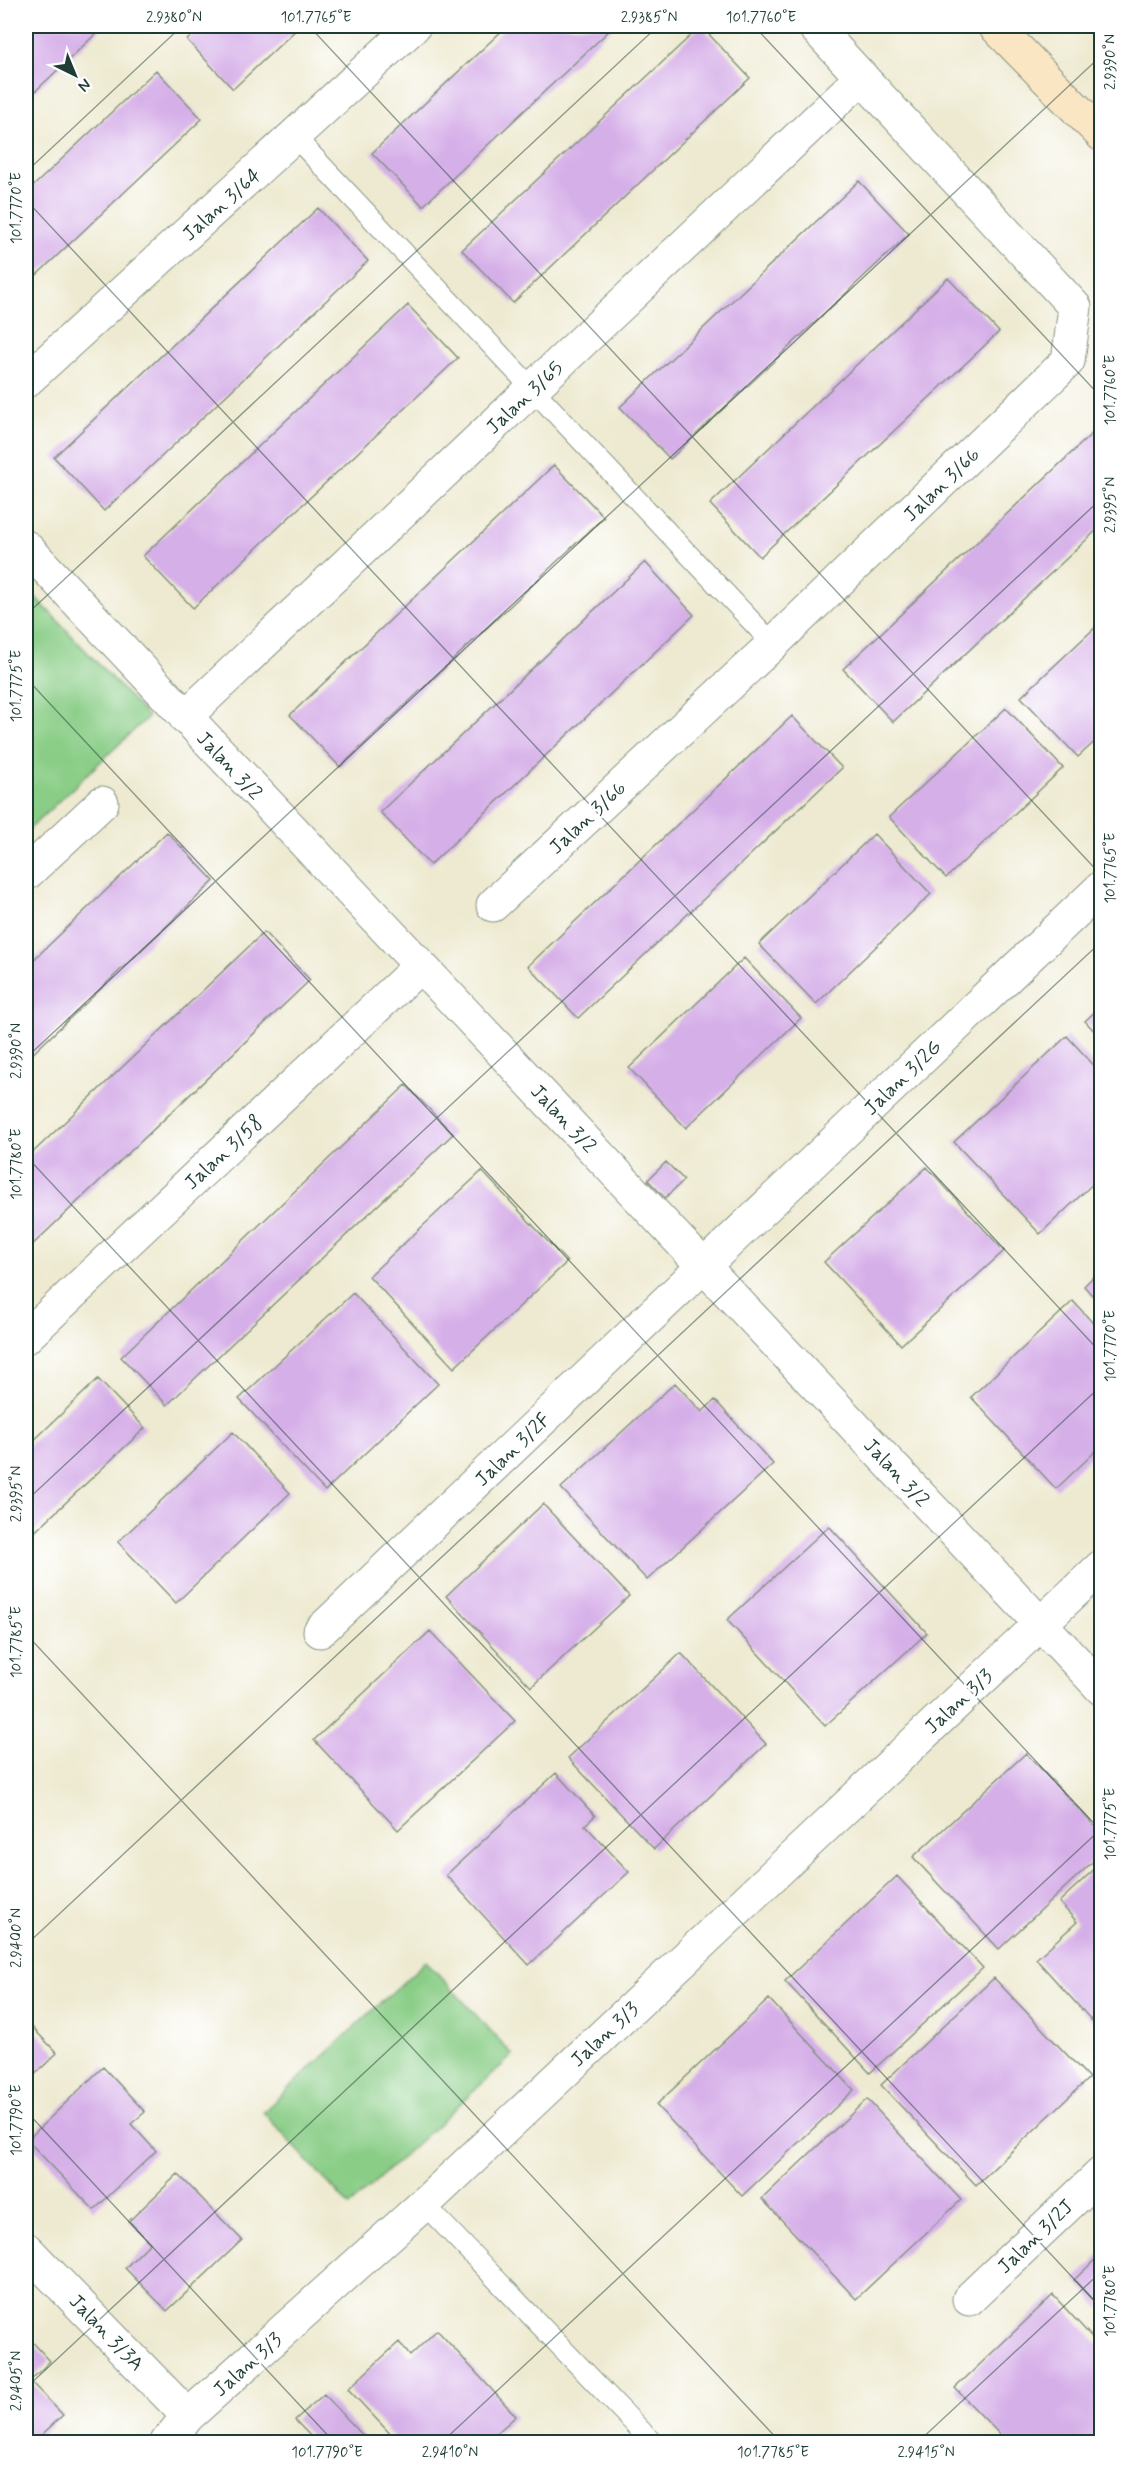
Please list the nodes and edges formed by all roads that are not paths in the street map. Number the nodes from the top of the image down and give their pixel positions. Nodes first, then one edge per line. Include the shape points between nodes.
1 (414, 26) edge
2 (814, 26) edge
3 (995, 26) edge
4 (862, 77) junction
5 (1101, 135) edge
6 (295, 137) junction
7 (26, 381) edge
8 (533, 389) junction
9 (26, 547) edge
10 (773, 644) junction
11 (185, 717) junction
12 (102, 802) dead end
13 (26, 874) edge
14 (1101, 886) edge
15 (493, 905) dead end
16 (420, 966) junction
17 (703, 1267) junction
18 (26, 1337) edge
19 (1101, 1566) edge
20 (1040, 1624) junction
21 (320, 1631) dead end
22 (1101, 1689) edge
23 (1101, 2173) edge
24 (424, 2204) junction
25 (26, 2249) edge
26 (969, 2299) dead end
27 (188, 2416) junction
28 (167, 2442) edge
29 (652, 2442) edge

1 - 6 street, Jalan 3/64
2 - 4 street, Jalan 3/66
3 - 5 street
4 - 8 street, Jalan 3/65
4 - 10 street, Jalan 3/66 via 1075,307 1068,361
6 - 7 street, Jalan 3/64
6 - 8 lane
8 - 10 lane
8 - 11 street, Jalan 3/65
9 - 11 street, Jalan 3/2
10 - 15 street, Jalan 3/66
11 - 16 street, Jalan 3/2
12 - 13 street
14 - 17 street, Jalan 3/2G
16 - 17 street, Jalan 3/2
16 - 18 street, Jalan 3/58
17 - 20 street, Jalan 3/2
17 - 21 street, Jalan 3/2F
19 - 20 street, Jalan 3/3
20 - 22 street, Jalan 3/2
20 - 24 street, Jalan 3/3
23 - 26 street, Jalan 3/2J
24 - 27 street, Jalan 3/3
24 - 29 lane
25 - 27 street, Jalan 3/3A
27 - 28 street, Jalan 3/3

